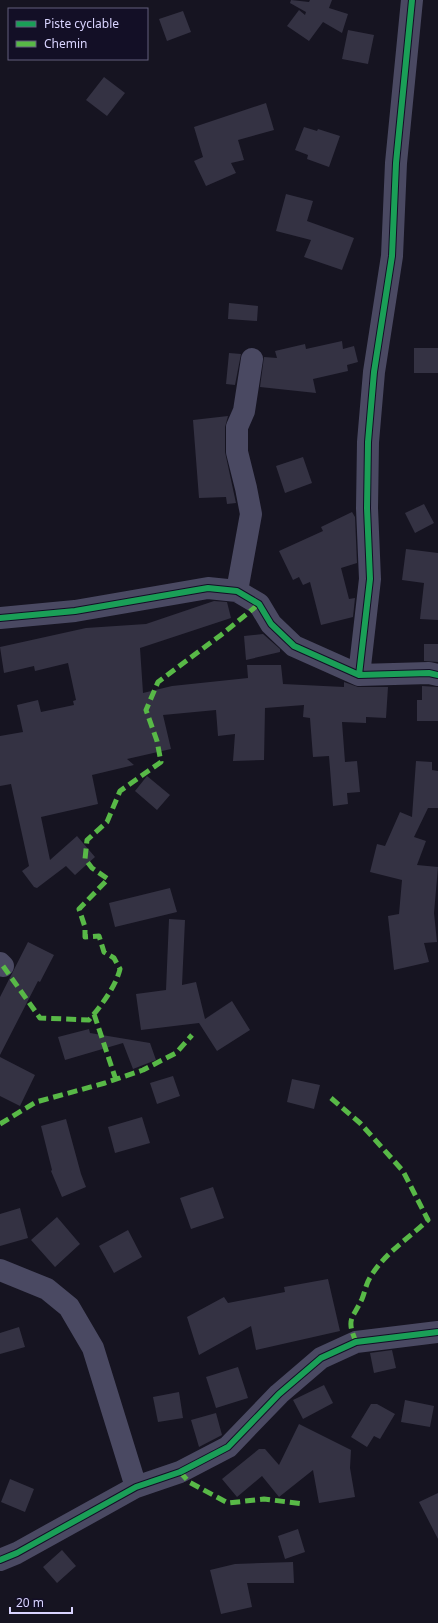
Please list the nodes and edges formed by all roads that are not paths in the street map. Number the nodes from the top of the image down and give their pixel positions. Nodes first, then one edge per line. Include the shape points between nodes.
1 (412, 0) edge
2 (252, 359) dead end
3 (236, 591) junction
4 (0, 618) edge
5 (359, 675) junction
6 (438, 675) edge
7 (0, 1270) edge
8 (438, 1332) edge
9 (136, 1487) junction
10 (0, 1560) edge

1 - 5 street via 396,163 392,256 374,372 368,434 367,508 370,579
2 - 3 street via 244,411 238,427 237,452 251,514
3 - 4 street via 208,588 120,604
3 - 5 street via 259,604 271,624 294,646
5 - 6 street
7 - 9 street via 47,1289 69,1307 93,1348
8 - 9 street via 356,1342 321,1358 279,1394 228,1446 180,1472
9 - 10 street

